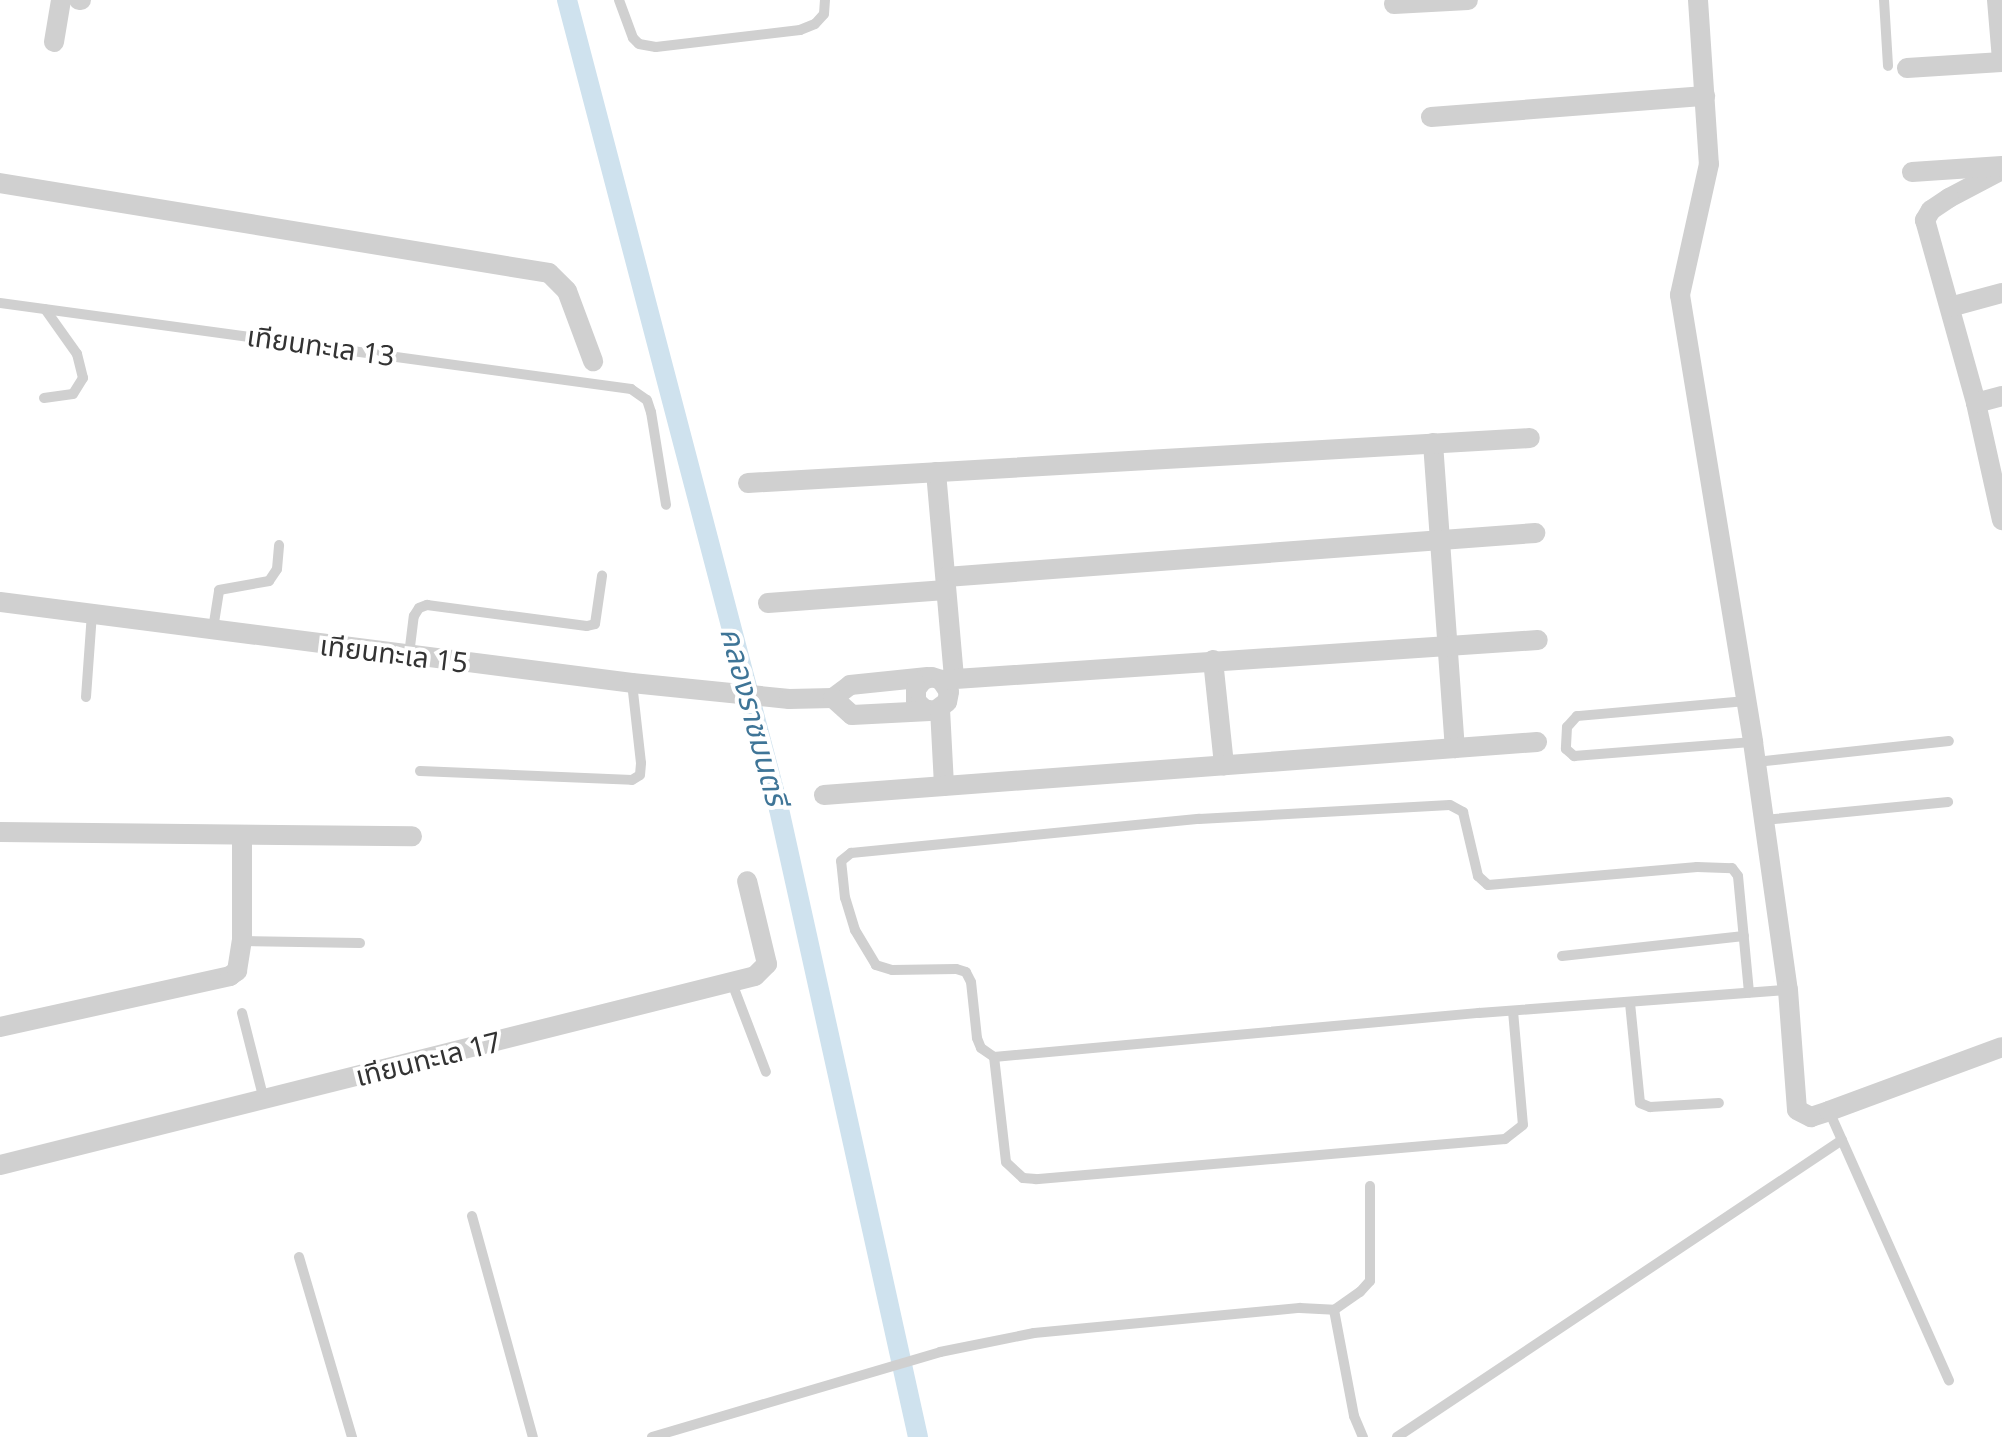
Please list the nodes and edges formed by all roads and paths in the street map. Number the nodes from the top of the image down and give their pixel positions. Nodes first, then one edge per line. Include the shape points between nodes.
1 (61, 0) edge
2 (619, 0) edge
3 (825, 0) edge
4 (1468, 0) edge
5 (1698, 0) edge
6 (1884, 0) edge
7 (1997, 0) edge
8 (1394, 4) dead end
9 (54, 42) dead end
10 (2002, 61) edge
11 (1897, 67) joint
12 (1705, 96) junction
13 (1431, 117) dead end
14 (2002, 168) edge
15 (1912, 172) dead end
16 (0, 183) edge
17 (2002, 293) edge
18 (0, 303) edge
19 (1950, 307) junction
20 (45, 309) junction
21 (593, 361) dead end
22 (2002, 396) edge
23 (44, 398) dead end
24 (1976, 403) junction
25 (1530, 438) dead end
26 (1433, 443) junction
27 (936, 472) junction
28 (748, 483) dead end
29 (1999, 492) edge
30 (666, 505) dead end
31 (2002, 520) edge
32 (1535, 533) dead end
33 (1439, 538) junction
34 (279, 545) dead end
35 (602, 576) dead end
36 (946, 583) junction
37 (0, 602) edge
38 (768, 603) dead end
39 (92, 614) junction
40 (213, 629) junction
41 (1538, 640) dead end
42 (1447, 645) junction
43 (409, 655) junction
44 (1213, 660) junction
45 (941, 678) junction
46 (632, 683) junction
47 (86, 697) dead end
48 (833, 698) junction
49 (1746, 701) junction
50 (935, 710) junction
51 (1949, 741) dead end
52 (1537, 742) dead end
53 (1455, 748) junction
54 (1754, 752) junction
55 (1224, 765) junction
56 (420, 771) dead end
57 (944, 786) junction
58 (824, 795) dead end
59 (1948, 802) dead end
60 (1764, 820) junction
61 (0, 832) edge
62 (242, 835) junction
63 (412, 836) dead end
64 (747, 881) dead end
65 (1744, 936) junction
66 (242, 941) junction
67 (360, 943) dead end
68 (1562, 956) dead end
69 (732, 983) junction
70 (1788, 990) junction
71 (1749, 992) junction
72 (1630, 1003) junction
73 (1513, 1011) junction
74 (242, 1013) dead end
75 (0, 1027) edge
76 (2002, 1047) edge
77 (994, 1057) junction
78 (766, 1072) dead end
79 (264, 1100) junction
80 (1719, 1103) dead end
81 (1829, 1111) junction
82 (1842, 1140) junction
83 (0, 1165) edge
84 (1370, 1186) dead end
85 (472, 1216) dead end
86 (299, 1257) dead end
87 (1334, 1310) junction
88 (1949, 1381) dead end
89 (352, 1437) edge
90 (533, 1437) edge
91 (652, 1437) edge
92 (1363, 1437) edge
93 (1397, 1437) edge

1 - 9 street
2 - 3 lane via 633,38 656,47 800,30 824,14
4 - 8 street
5 - 12 street
6 - 11 lane
7 - 10 street
10 - 11 street
12 - 13 street
12 - 49 street via 1709,176 1680,295
14 - 15 street
14 - 19 street via 1926,216
16 - 21 street via 549,273 567,291
17 - 19 street
18 - 20 lane, เทียนทะเล 13
19 - 24 street
20 - 23 lane via 77,354 83,378 73,394
20 - 30 lane, เทียนทะเล 13 via 640,393 651,412
22 - 24 street
24 - 29 street
25 - 26 street
26 - 27 street
26 - 33 street
27 - 28 street
27 - 36 street
29 - 31 street
32 - 33 street
33 - 36 street
33 - 42 street
34 - 40 lane via 277,569 269,581 219,590
35 - 43 lane via 595,624 427,605 414,616
36 - 38 street
36 - 45 street
37 - 39 street, เทียนทะเล 15
39 - 40 street, เทียนทะเล 15
39 - 47 lane
40 - 43 street, เทียนทะเล 15
41 - 42 street
42 - 44 street
42 - 53 street
43 - 46 street, เทียนทะเล 15
44 - 45 street
44 - 55 street
45 - 48 street via 850,685
45 - 50 street via 949,697
45 - 50 street via 918,684 915,695 919,706
46 - 48 street, เทียนทะเล 15 via 789,699
46 - 56 lane via 641,763 640,775 632,780
48 - 50 street via 852,715
49 - 54 street
49 - 54 lane via 1577,716 1567,727 1566,749 1574,756
50 - 57 street
51 - 54 lane
52 - 53 street
53 - 55 street
54 - 60 street
55 - 57 street
57 - 58 street
59 - 60 lane
60 - 70 street
61 - 62 street
62 - 63 street
62 - 66 street
64 - 69 street, เทียนทะเล 17 via 767,964 755,976
65 - 68 lane
65 - 71 lane
65 - 77 lane via 1738,876 1725,866 1488,885 1478,876 1463,812 1450,805 1229,816 851,853 841,861 845,898 855,930 876,965 966,972 977,1038
66 - 67 lane
66 - 75 street via 237,971 230,976
69 - 78 lane
69 - 79 street, เทียนทะเล 17
70 - 71 lane
70 - 81 street via 1797,1110 1811,1117
71 - 72 lane
72 - 73 lane
72 - 80 lane via 1640,1103
73 - 77 lane
73 - 77 lane via 1523,1125 1511,1137 1474,1141 1023,1178 1006,1162
74 - 79 lane
76 - 81 street
79 - 83 street, เทียนทะเล 17
81 - 82 lane
82 - 88 lane
82 - 93 lane
84 - 87 lane via 1370,1281
85 - 90 lane
86 - 89 lane
87 - 91 lane via 1276,1309 1034,1333 940,1352
87 - 92 lane via 1354,1416

